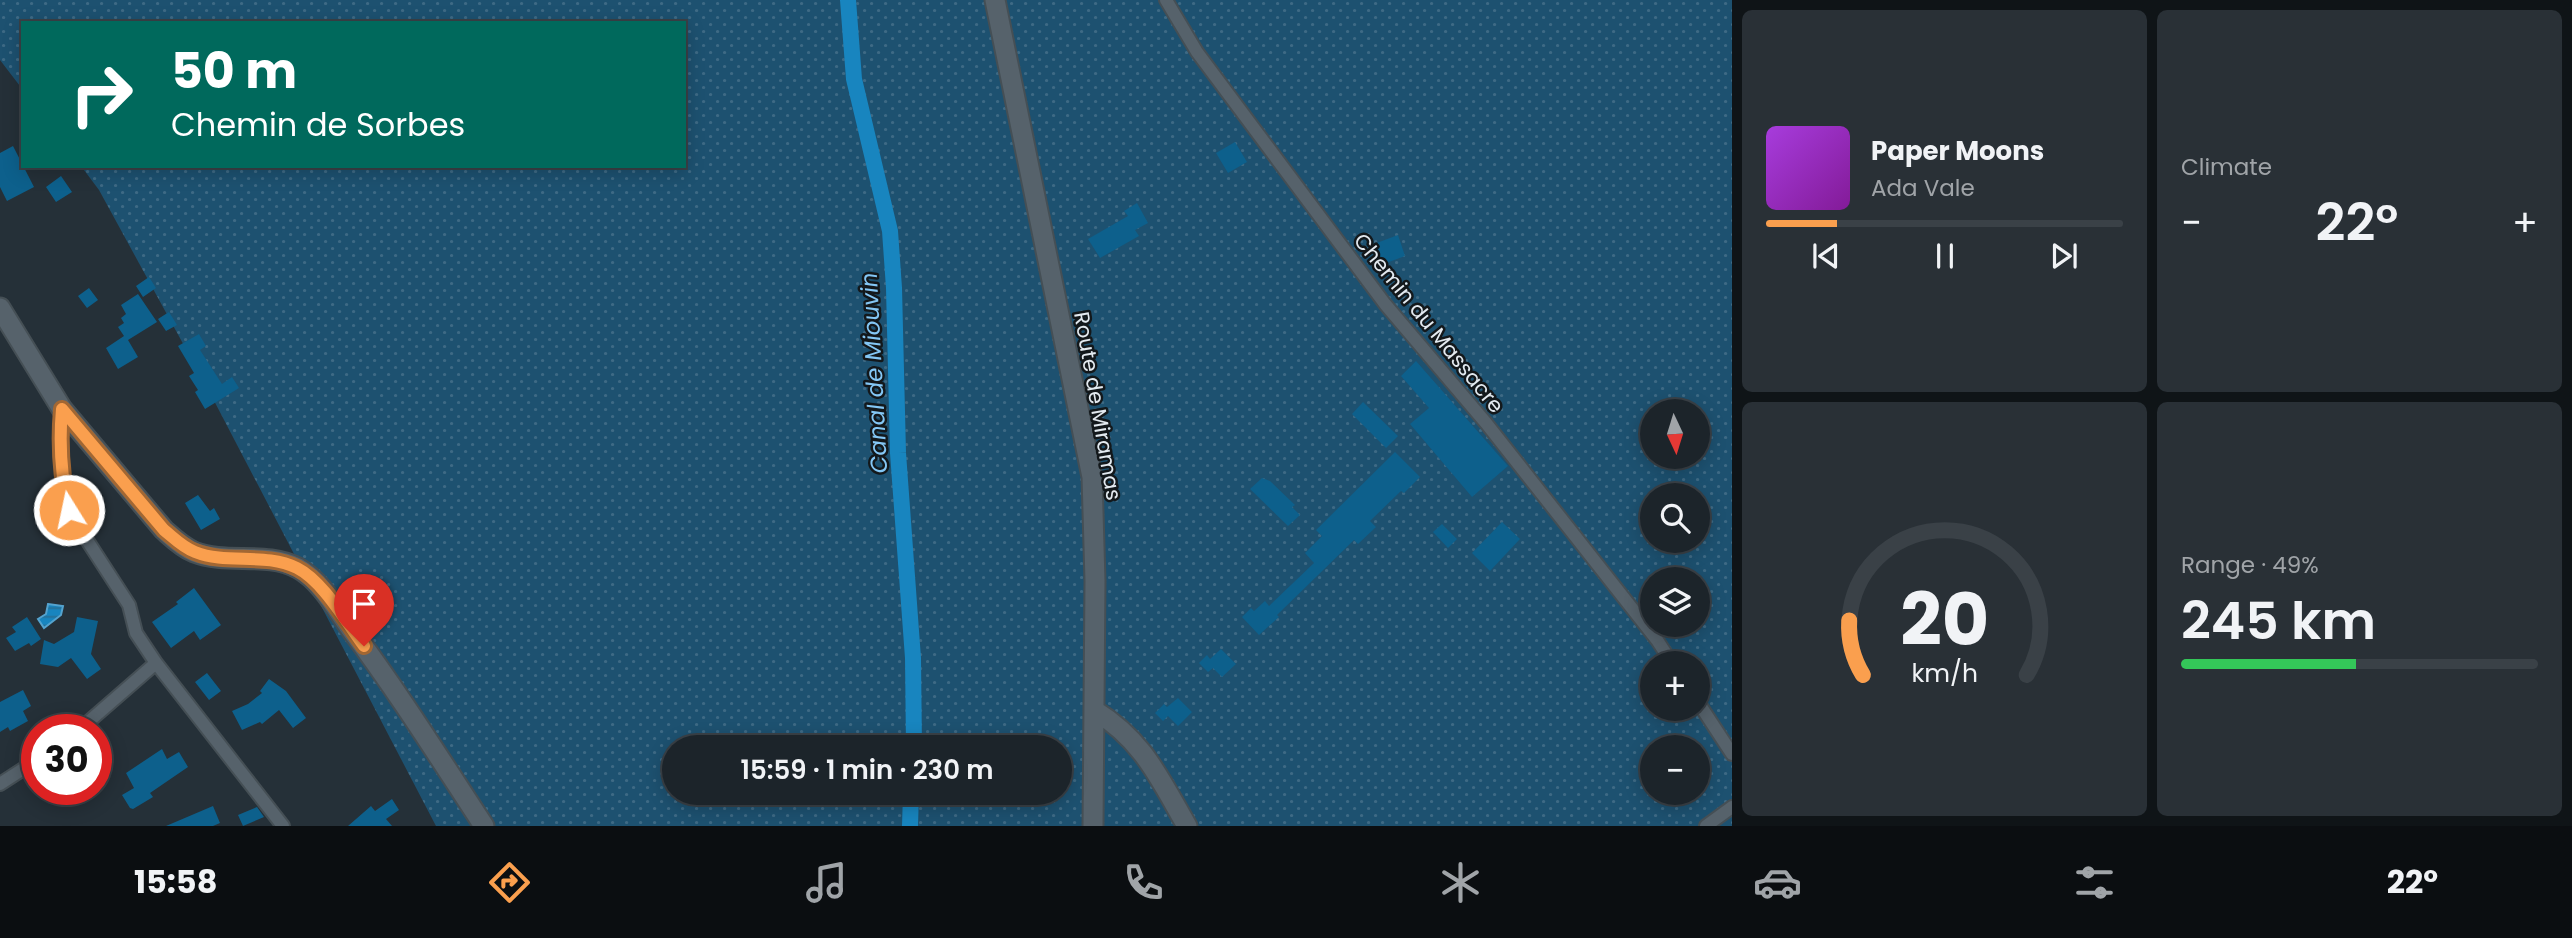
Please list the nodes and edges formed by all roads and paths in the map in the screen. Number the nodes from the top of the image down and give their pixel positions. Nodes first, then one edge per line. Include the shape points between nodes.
1 (995, 0) edge
2 (1166, 0) edge
3 (0, 308) edge
4 (62, 409) junction
5 (1664, 651) edge
6 (156, 663) junction
7 (1094, 710) junction
8 (97, 714) edge
9 (1710, 720) edge
10 (1732, 754) edge
11 (21, 771) edge
12 (0, 784) edge
13 (1732, 807) edge
14 (284, 826) edge
15 (484, 826) edge
16 (1093, 826) edge
17 (1187, 826) edge
18 (1706, 826) edge

1 - 7 main road, Route de Miramas via 1091,477
2 - 5 street, Chemin du Massacre via 1198,52 1385,304 1486,423
3 - 4 main road
4 - 6 street via 60,435 69,510 129,604 136,632
4 - 15 main road via 181,545 213,556 288,564 314,581 379,666
6 - 8 street
6 - 14 street
7 - 16 main road, Route de Miramas
7 - 17 main road via 1142,750
9 - 10 street
11 - 12 street
13 - 18 street

